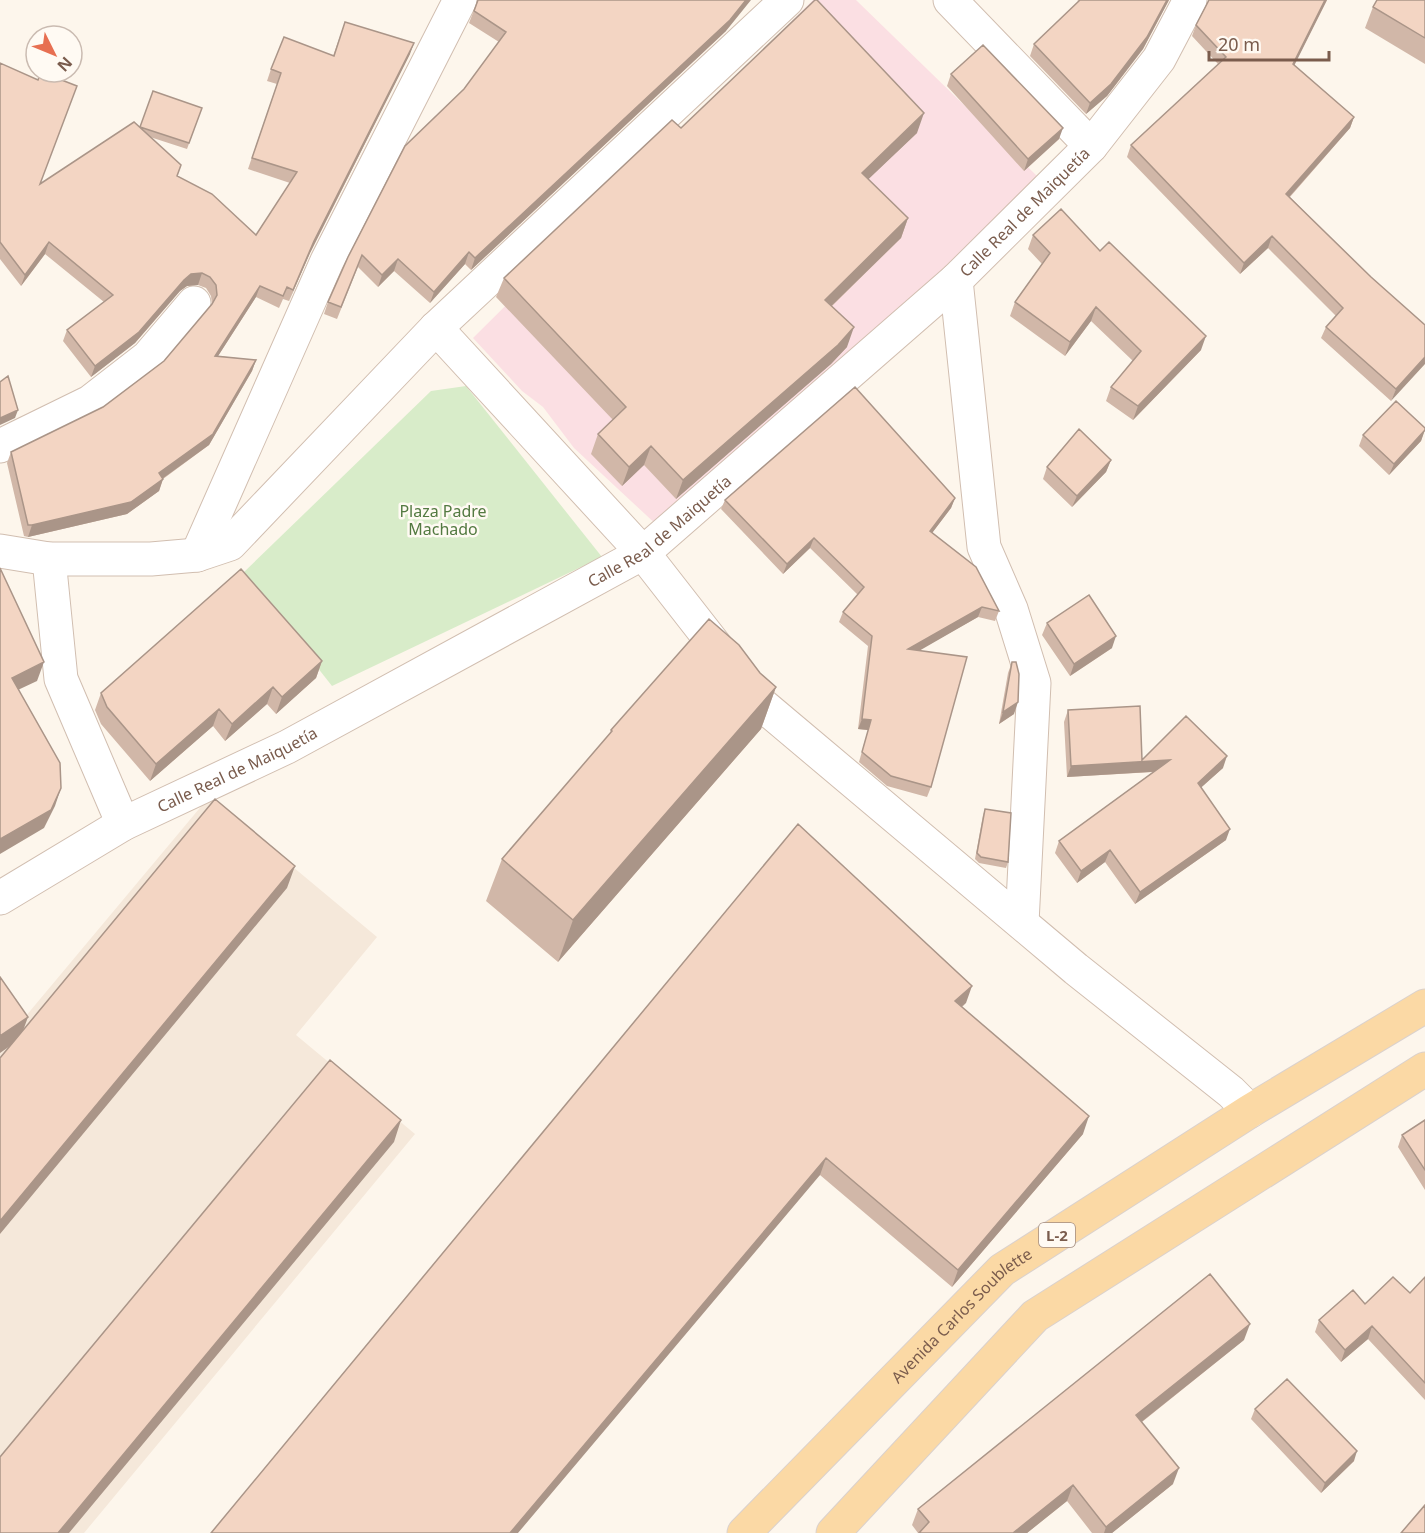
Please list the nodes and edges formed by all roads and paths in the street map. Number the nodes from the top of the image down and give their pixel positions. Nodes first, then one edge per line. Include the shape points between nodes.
1 (460, 0) edge
2 (787, 0) edge
3 (950, 0) edge
4 (1190, 0) edge
5 (1091, 146) junction
6 (956, 280) junction
7 (194, 303) dead end
8 (436, 328) junction
9 (0, 446) edge
10 (0, 551) edge
11 (644, 553) junction
12 (196, 555) junction
13 (49, 559) junction
14 (123, 824) junction
15 (0, 898) edge
16 (1022, 923) junction
17 (1425, 1006) edge
18 (1425, 1069) edge
19 (1250, 1111) junction
20 (744, 1533) edge
21 (833, 1533) edge

1 - 12 street via 327,261
2 - 8 street
3 - 5 street
4 - 5 street, Calle Real de Maiquetía via 1159,59
5 - 6 street, Calle Real de Maiquetía
6 - 11 street, Calle Real de Maiquetía
6 - 16 street via 984,547 1011,609 1034,683
7 - 9 street via 148,357 90,402
8 - 11 street
8 - 12 street via 230,544
10 - 13 street
11 - 14 street, Calle Real de Maiquetía via 287,747
11 - 16 street via 760,703
12 - 13 street
13 - 14 street via 61,679
14 - 15 street, Calle Real de Maiquetía
16 - 19 street via 1232,1092
17 - 19 main road, Avenida Carlos Soublette / L-2
18 - 21 main road via 1035,1316
19 - 20 main road, Avenida Carlos Soublette / L-2 via 1002,1270

